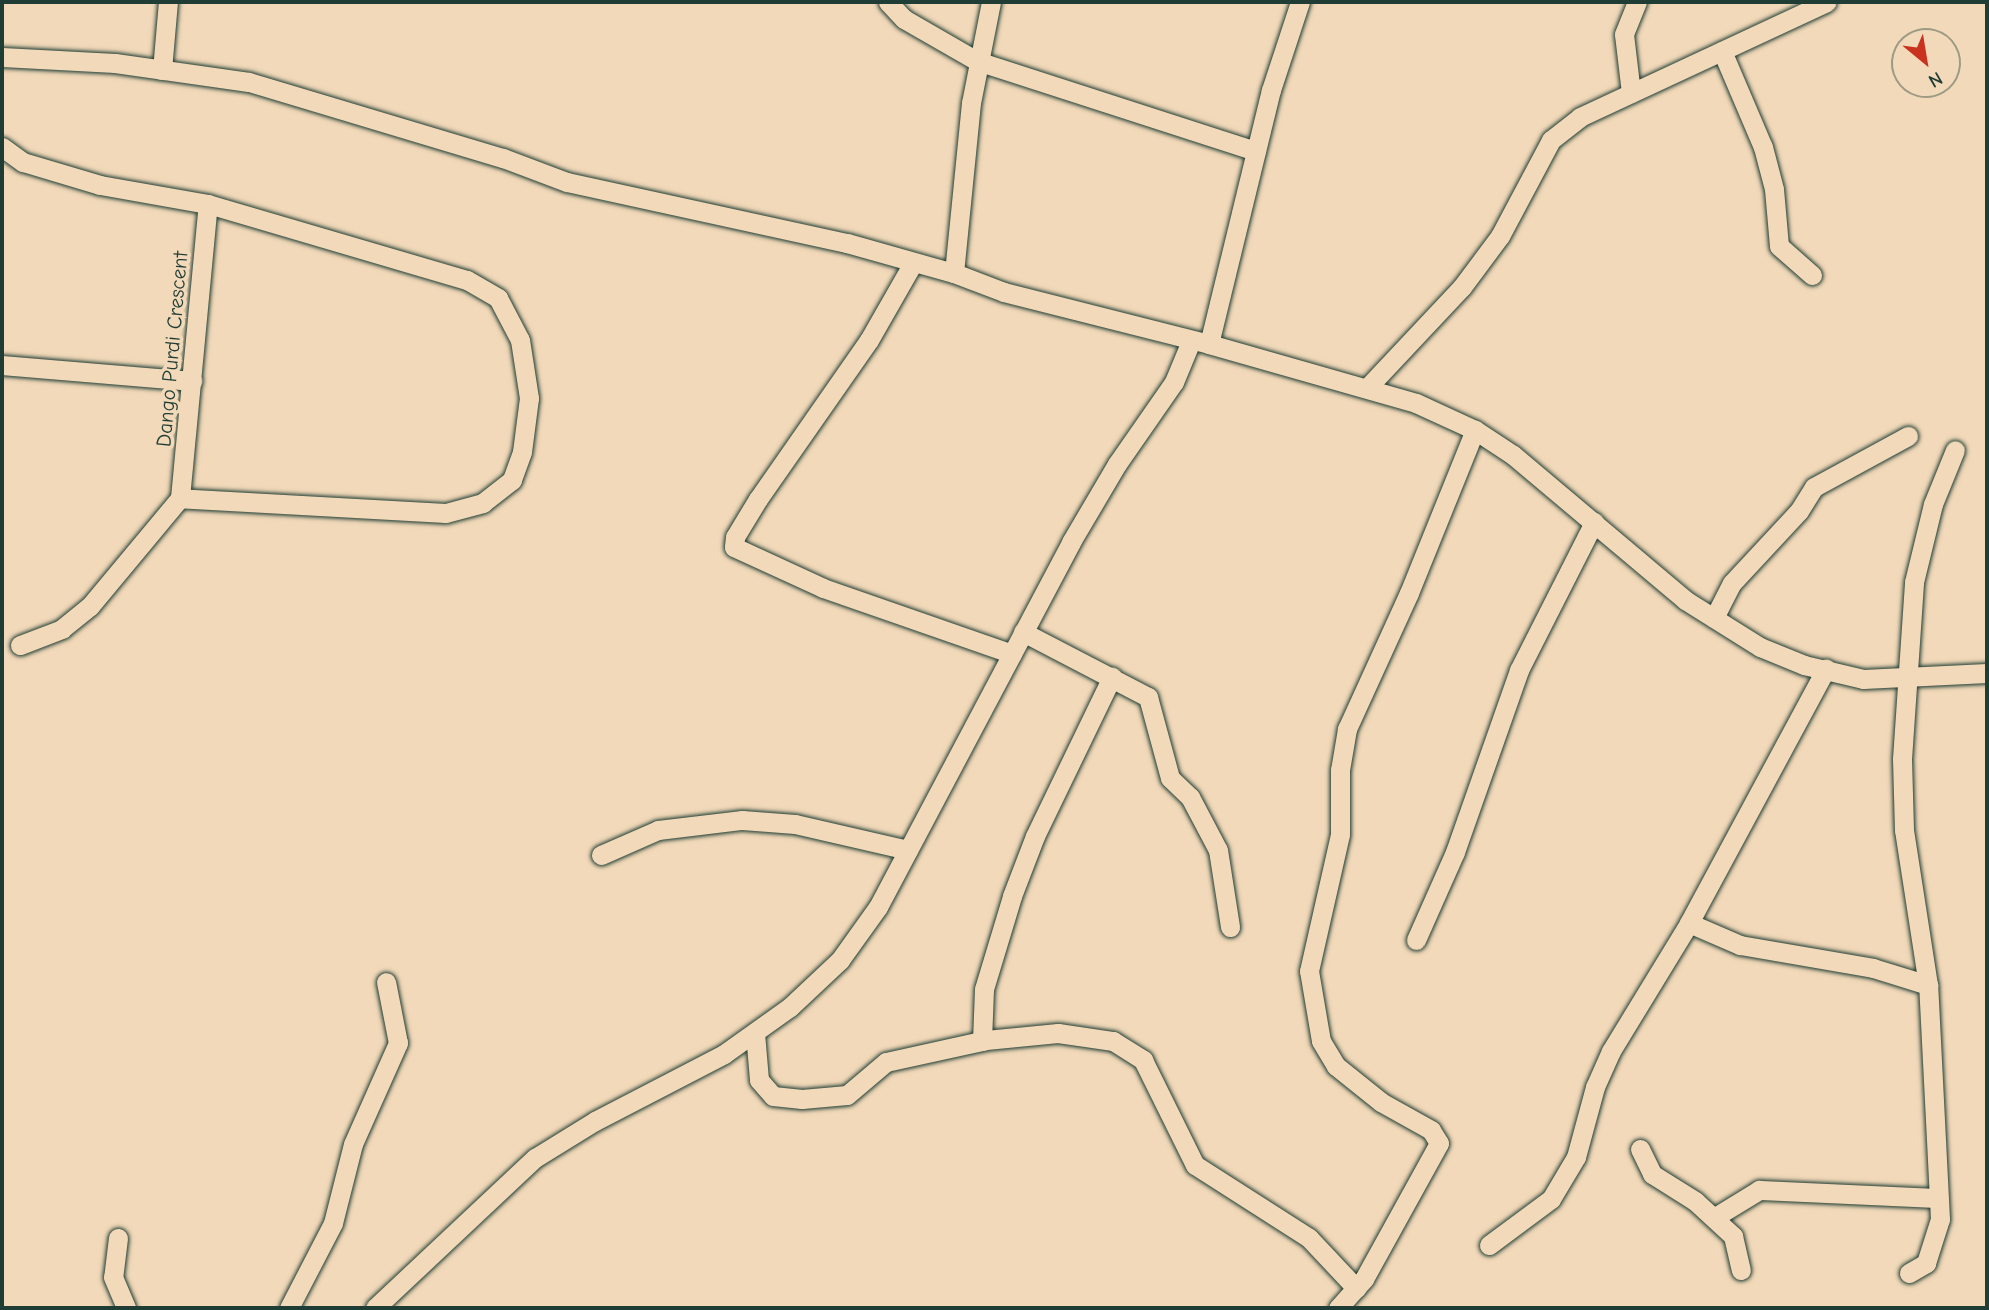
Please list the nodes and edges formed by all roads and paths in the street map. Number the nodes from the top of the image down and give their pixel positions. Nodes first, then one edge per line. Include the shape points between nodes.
1 (168, 2) edge
2 (888, 2) edge
3 (991, 2) edge
4 (1300, 2) edge
5 (1637, 2) edge
6 (1827, 2) edge
7 (1722, 51) junction
8 (2, 57) edge
9 (977, 61) junction
10 (162, 70) junction
11 (1631, 93) junction
12 (2, 147) edge
13 (1256, 151) junction
14 (208, 204) junction
15 (913, 263) junction
16 (954, 273) junction
17 (1812, 275) dead end
18 (1200, 342) junction
19 (2, 365) edge
20 (192, 381) junction
21 (1367, 388) junction
22 (1475, 430) junction
23 (1908, 436) dead end
24 (1955, 450) dead end
25 (180, 498) junction
26 (1594, 522) junction
27 (1714, 618) junction
28 (1023, 632) junction
29 (20, 645) dead end
30 (1012, 654) junction
31 (1826, 669) junction
32 (1987, 673) edge
33 (1112, 677) junction
34 (1910, 680) junction
35 (908, 849) junction
36 (601, 855) dead end
37 (1689, 923) junction
38 (1230, 927) dead end
39 (1416, 940) dead end
40 (386, 982) dead end
41 (1928, 985) junction
42 (755, 1033) junction
43 (982, 1041) junction
44 (1640, 1149) dead end
45 (1938, 1198) junction
46 (1715, 1217) junction
47 (118, 1238) dead end
48 (1489, 1245) dead end
49 (1741, 1270) dead end
50 (1909, 1273) dead end
51 (1356, 1288) junction
52 (126, 1308) edge
53 (289, 1308) edge
54 (375, 1308) edge
55 (1338, 1308) edge

1 - 10 street
2 - 9 street via 904,19
3 - 9 street
4 - 13 street
5 - 11 street via 1624,34
6 - 7 street
7 - 11 street
7 - 17 street via 1763,147 1774,189 1779,246
8 - 10 street
9 - 13 street
9 - 16 street
10 - 15 street via 249,82 503,158 567,183 847,243
11 - 21 street via 1580,117 1551,141 1500,236 1462,287
12 - 14 street via 23,162 100,185
13 - 18 street
14 - 20 street, Dango Purdi Crescent
14 - 25 street via 467,280 498,298 520,340 527,369 527,423 512,480 483,503 445,513
15 - 16 street
15 - 30 street via 869,340 758,499 735,537 734,547 823,589
16 - 18 street via 1004,292
18 - 21 street
18 - 28 street via 1117,464
19 - 20 street
20 - 25 street, Dango Purdi Crescent
21 - 22 street via 1416,403
22 - 26 street
22 - 51 street via 1347,729 1340,770 1340,834 1309,971 1321,1041 1336,1066 1381,1101 1423,1124 1439,1143
23 - 27 street via 1814,487 1799,512 1732,583
24 - 34 street via 1918,557 1910,613
25 - 29 street via 90,606 62,629
26 - 27 street via 1685,600
26 - 39 street via 1520,670 1455,852
27 - 31 street via 1760,647
28 - 30 street
28 - 33 street
30 - 35 street
31 - 34 street via 1863,679
31 - 37 street
32 - 34 street
33 - 38 street via 1148,697 1154,709 1170,778 1190,797 1218,850
33 - 43 street via 1034,836 1012,896 984,989
34 - 41 street via 1902,758 1904,830
35 - 36 street via 795,824 742,820 658,830
35 - 42 street via 878,907 841,960
37 - 41 street via 1740,945 1873,968
37 - 48 street via 1611,1051 1595,1087 1576,1157 1551,1199
40 - 53 street via 398,1043 353,1144 333,1223
41 - 45 street
42 - 43 street via 759,1080 773,1096 802,1099 847,1095 886,1062
42 - 54 street via 535,1158
43 - 51 street via 1058,1033 1113,1041 1143,1060 1195,1165 1309,1237
44 - 46 street via 1651,1174
45 - 46 street via 1759,1190
45 - 50 street via 1936,1242 1926,1263
46 - 49 street via 1737,1245
47 - 52 street via 113,1278
51 - 55 street

